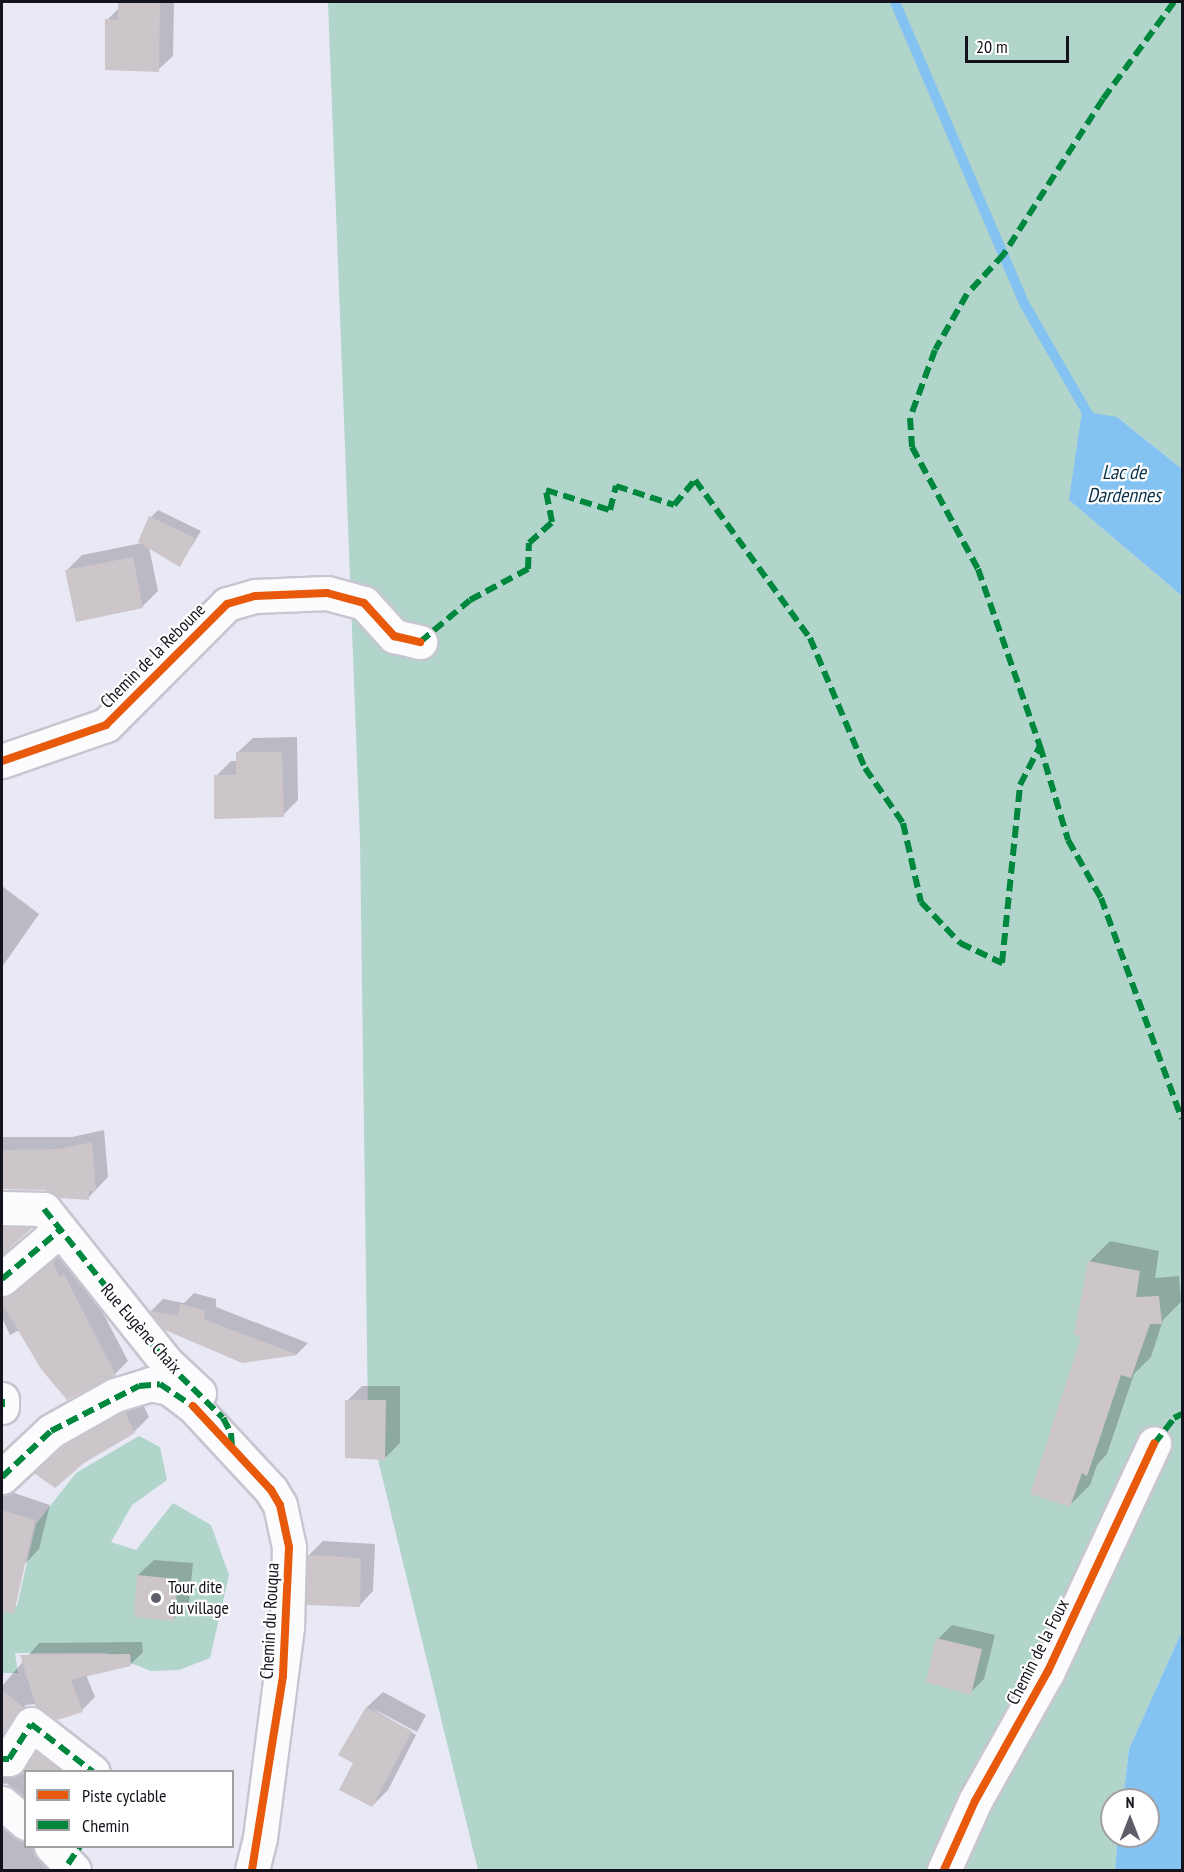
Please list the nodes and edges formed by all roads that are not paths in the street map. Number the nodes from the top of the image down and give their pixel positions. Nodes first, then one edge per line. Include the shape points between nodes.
1 (420, 642) dead end
2 (2, 761) edge
3 (2, 1208) edge
4 (52, 1219) junction
5 (6, 1275) edge
6 (1154, 1444) dead end
7 (232, 1450) junction
8 (2, 1477) edge
9 (2, 1759) edge
10 (90, 1770) edge
11 (2, 1803) edge
12 (24, 1821) edge
13 (252, 1870) edge
14 (944, 1870) edge

1 - 2 street, Chemin de la Reboune via 394,636 364,603 327,593 255,596 227,604 106,725
3 - 4 street
4 - 5 street
4 - 7 street, Rue Eugène Chaix via 167,1363 223,1418 231,1432
6 - 14 street, Chemin de la Foux via 1048,1671 975,1801
7 - 8 street, Chemin du Rouqua via 193,1406 159,1384 130,1389 51,1431
7 - 13 street, Chemin du Rouqua via 280,1505 289,1547 283,1676
9 - 10 street via 9,1759 31,1724
11 - 12 street

